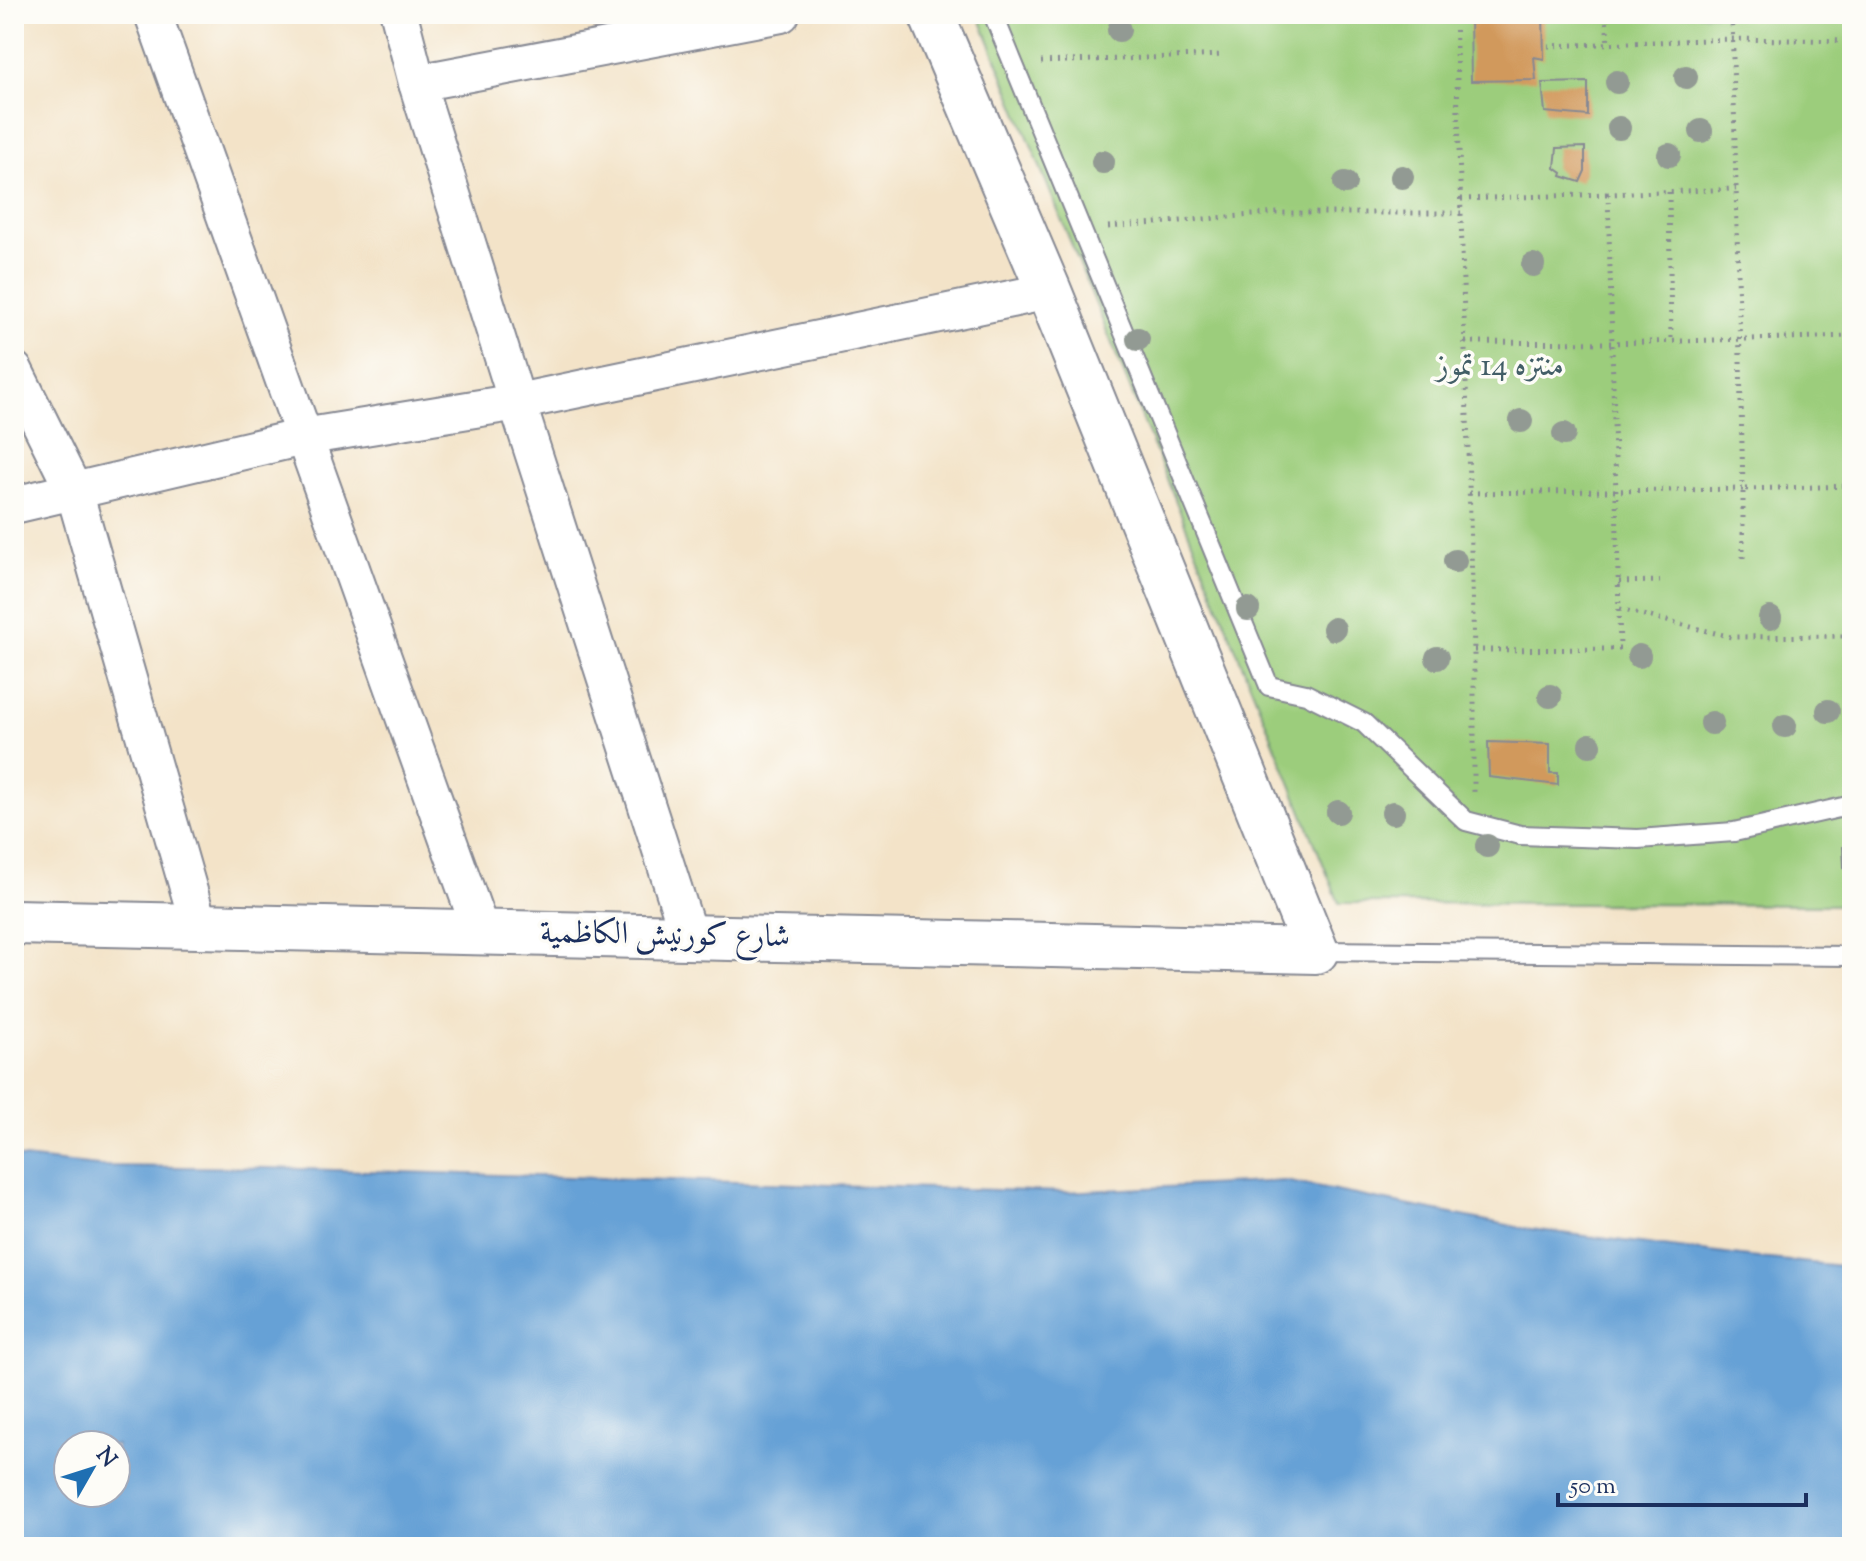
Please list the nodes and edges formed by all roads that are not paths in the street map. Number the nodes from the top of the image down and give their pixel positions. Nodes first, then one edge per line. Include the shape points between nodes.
1 (153, 14) edge
2 (399, 14) edge
3 (781, 14) edge
4 (931, 14) edge
5 (993, 14) edge
6 (417, 83) junction
7 (1049, 291) junction
8 (14, 370) edge
9 (517, 402) junction
10 (303, 437) junction
11 (74, 491) junction
12 (14, 505) edge
13 (1852, 805) edge
14 (14, 922) edge
15 (199, 926) junction
16 (481, 932) junction
17 (689, 937) junction
18 (1316, 951) junction
19 (1852, 956) edge

1 - 10 street
2 - 6 street
3 - 6 street
4 - 7 street
5 - 13 lane via 1269,686 1306,694 1364,723 1466,821 1520,835 1638,839 1734,832
6 - 9 street
7 - 9 street
7 - 18 street
8 - 11 street
9 - 10 street
9 - 17 street
10 - 11 street
10 - 16 street
11 - 12 street
11 - 15 street
14 - 15 street, شارع كورنيش الكاظمية
15 - 16 street, شارع كورنيش الكاظمية
16 - 17 street, شارع كورنيش الكاظمية
17 - 18 street, شارع كورنيش الكاظمية
18 - 19 lane

